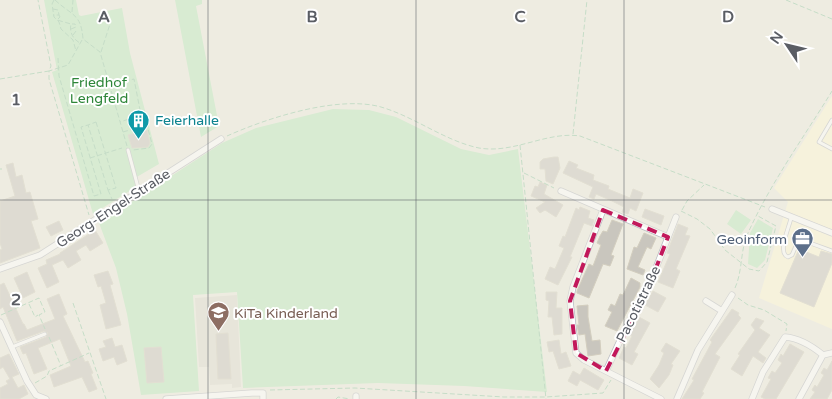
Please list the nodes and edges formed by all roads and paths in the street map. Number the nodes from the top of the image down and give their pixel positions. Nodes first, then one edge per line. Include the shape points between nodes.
1 (38, 0) edge
2 (55, 0) edge
3 (73, 0) edge
4 (587, 0) edge
5 (786, 0) edge
6 (52, 10) junction
7 (72, 13) junction
8 (53, 15) junction
9 (59, 15) junction
10 (832, 19) edge
11 (57, 20) junction
12 (71, 24) junction
13 (110, 24) dead end
14 (75, 28) junction
15 (70, 29) junction
16 (75, 32) junction
17 (73, 37) junction
18 (83, 39) junction
19 (80, 43) junction
20 (76, 51) junction
21 (100, 52) junction
22 (58, 58) dead end
23 (58, 68) junction
24 (49, 71) junction
25 (0, 79) edge
26 (109, 86) junction
27 (832, 91) edge
28 (832, 120) edge
29 (120, 122) junction
30 (88, 125) junction
31 (81, 127) junction
32 (74, 129) junction
33 (123, 132) junction
34 (573, 135) junction
35 (221, 138) joint
36 (520, 145) junction
37 (128, 148) junction
38 (832, 149) edge
39 (105, 153) junction
40 (97, 156) junction
41 (90, 159) junction
42 (84, 162) junction
43 (523, 173) junction
44 (705, 185) junction
45 (108, 190) junction
46 (140, 191) junction
47 (562, 191) joint
48 (112, 198) dead end
49 (762, 205) junction
50 (603, 210) junction
51 (772, 210) joint
52 (757, 215) junction
53 (676, 218) dead end
54 (791, 218) junction
55 (92, 223) junction
56 (832, 233) edge
57 (668, 237) junction
58 (832, 251) edge
59 (742, 263) junction
60 (0, 269) edge
61 (732, 294) junction
62 (706, 302) dead end
63 (28, 303) junction
64 (73, 303) dead end
65 (722, 311) junction
66 (0, 315) edge
67 (39, 315) junction
68 (0, 322) edge
69 (45, 334) dead end
70 (785, 337) junction
71 (12, 347) junction
72 (90, 352) junction
73 (832, 353) edge
74 (823, 355) junction
75 (61, 366) junction
76 (606, 371) junction
77 (614, 374) junction
78 (31, 386) junction
79 (36, 395) junction
80 (263, 396) edge
81 (354, 398) edge
82 (505, 398) edge
83 (546, 398) edge
84 (30, 399) edge
85 (46, 399) edge
86 (106, 399) edge
87 (166, 399) edge
88 (336, 399) edge
89 (661, 399) edge
90 (677, 399) edge
91 (752, 399) edge
92 (799, 399) edge

1 - 24 path via 51,66
2 - 6 path
2 - 7 path
3 - 7 path
4 - 34 path
5 - 10 path
6 - 8 path
6 - 9 path via 58,10
7 - 18 path via 82,27
8 - 9 path
8 - 11 path
9 - 11 path
11 - 12 path
11 - 20 path via 61,30 73,40
12 - 14 path via 75,24
12 - 15 path
13 - 21 path
14 - 15 path
14 - 16 path
15 - 17 path
16 - 17 path
16 - 17 path via 77,35
17 - 19 path
18 - 19 path
18 - 21 path
19 - 20 path
20 - 23 path via 68,65
21 - 26 path
22 - 23 path
23 - 24 path
23 - 32 path
24 - 25 path
24 - 55 path
26 - 29 path
26 - 29 path via 134,79 141,115
27 - 49 path
28 - 38 lane via 818,142
29 - 33 path
30 - 31 path
30 - 39 path via 96,122
30 - 40 path
31 - 32 path
31 - 41 path
32 - 42 path
33 - 37 path
33 - 37 path via 147,125 152,144 149,148
34 - 36 path
34 - 44 path
35 - 36 path via 275,118 326,106 353,104 380,107 479,148
35 - 46 street, Georg-Engel-Straße
36 - 43 path
37 - 39 path
37 - 46 lane
39 - 40 path
39 - 45 path via 116,188
40 - 41 path
40 - 45 path
41 - 42 path
41 - 42 path via 101,194 94,196
43 - 47 path
43 - 83 path
44 - 49 path
44 - 59 path via 681,211 710,229 725,250
45 - 48 path
46 - 55 street, Georg-Engel-Straße
47 - 50 street
49 - 51 path
49 - 52 path
50 - 57 street
50 - 76 street via 570,301 576,353
51 - 54 street
52 - 59 path via 743,246
52 - 59 path via 776,226 767,262 759,271
53 - 57 street, Pacotistraße
54 - 56 street
54 - 58 lane via 783,247 784,256 792,255 799,239
55 - 60 street, Georg-Engel-Straße via 40,255
57 - 76 street, Pacotistraße via 647,291
59 - 61 path
61 - 65 street
61 - 70 path via 787,324
62 - 65 street
63 - 66 path
63 - 67 path via 34,317
63 - 67 path via 39,298 45,312
64 - 72 path
65 - 90 street via 698,350
67 - 75 path
68 - 71 street
69 - 71 lane
70 - 74 street via 793,338
70 - 91 street via 763,372
71 - 78 street
72 - 75 path
72 - 86 path
73 - 74 street
74 - 92 street
75 - 78 path
76 - 77 street
77 - 83 path via 603,393
77 - 89 street
78 - 79 street
79 - 84 street
79 - 85 street
80 - 82 path via 266,390 356,388
80 - 87 street
81 - 88 path
82 - 83 path

